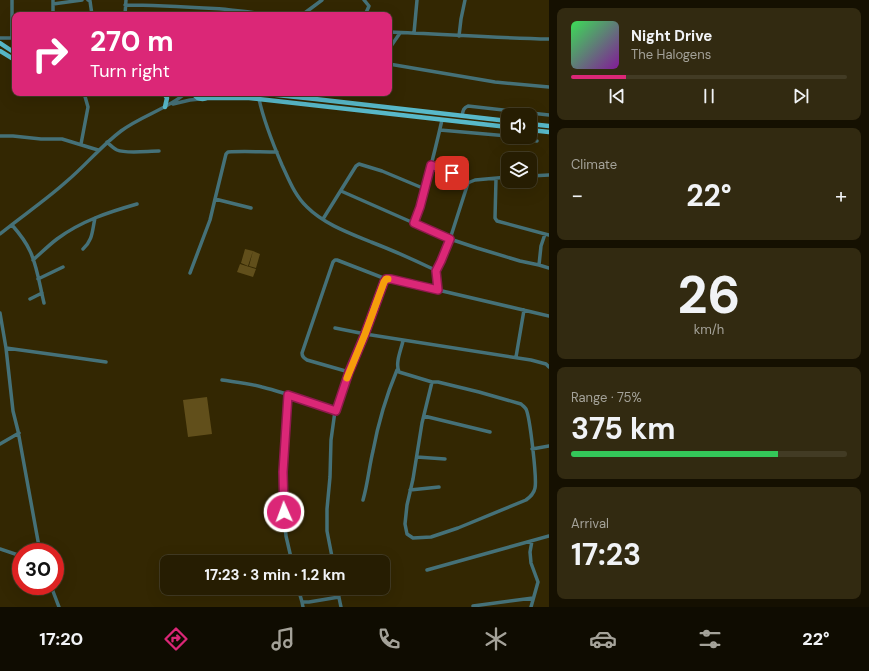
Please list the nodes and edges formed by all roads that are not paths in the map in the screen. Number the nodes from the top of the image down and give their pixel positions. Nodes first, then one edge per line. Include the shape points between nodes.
1 (12, 0) edge
2 (82, 0) edge
3 (90, 0) edge
4 (126, 0) edge
5 (322, 0) edge
6 (364, 0) edge
7 (417, 0) edge
8 (465, 0) edge
9 (53, 2) edge
10 (125, 5) junction
11 (12, 12) edge
12 (92, 12) edge
13 (125, 12) edge
14 (254, 12) edge
15 (306, 12) edge
16 (366, 12) edge
17 (392, 32) edge
18 (400, 32) junction
19 (414, 33) junction
20 (460, 36) junction
21 (0, 38) edge
22 (12, 38) edge
23 (549, 39) edge
24 (0, 43) edge
25 (392, 44) edge
26 (0, 51) edge
27 (12, 51) edge
28 (12, 58) edge
29 (392, 65) edge
30 (549, 87) edge
31 (85, 96) edge
32 (166, 96) edge
33 (183, 96) edge
34 (196, 96) edge
35 (210, 96) edge
36 (286, 96) edge
37 (205, 98) junction
38 (259, 99) junction
39 (172, 104) junction
40 (165, 107) junction
41 (549, 115) edge
42 (462, 116) junction
43 (442, 120) junction
44 (501, 120) edge
45 (537, 125) edge
46 (501, 126) edge
47 (549, 126) edge
48 (440, 130) junction
49 (537, 131) edge
50 (549, 132) edge
51 (501, 135) edge
52 (0, 136) edge
53 (107, 142) junction
54 (81, 144) junction
55 (98, 150) junction
56 (159, 151) dead end
57 (276, 152) junction
58 (431, 165) junction
59 (537, 176) edge
60 (549, 176) edge
61 (462, 177) dead end
62 (496, 178) junction
63 (501, 178) edge
64 (425, 189) junction
65 (341, 191) junction
66 (215, 200) junction
67 (137, 204) dead end
68 (251, 208) dead end
69 (94, 218) junction
70 (323, 219) junction
71 (414, 223) junction
72 (12, 225) junction
73 (0, 234) edge
74 (547, 234) edge
75 (450, 239) junction
76 (83, 249) dead end
77 (33, 260) junction
78 (539, 265) junction
79 (63, 267) dead end
80 (549, 268) edge
81 (436, 271) junction
82 (190, 273) dead end
83 (38, 278) junction
84 (386, 279) junction
85 (438, 290) junction
86 (42, 293) junction
87 (30, 299) dead end
88 (44, 303) dead end
89 (524, 310) junction
90 (0, 313) edge
91 (549, 316) edge
92 (335, 328) dead end
93 (365, 334) junction
94 (403, 341) junction
95 (2, 342) edge
96 (6, 348) junction
97 (516, 357) junction
98 (106, 362) dead end
99 (549, 367) edge
100 (398, 370) junction
101 (349, 372) junction
102 (222, 380) dead end
103 (432, 382) junction
104 (288, 395) junction
105 (336, 411) junction
106 (424, 416) junction
107 (490, 432) dead end
108 (19, 434) junction
109 (0, 444) edge
110 (549, 446) edge
111 (532, 449) junction
112 (417, 457) junction
113 (445, 459) dead end
114 (439, 487) dead end
115 (410, 490) junction
116 (363, 500) dead end
117 (549, 536) edge
118 (532, 541) junction
119 (38, 543) edge
120 (0, 549) edge
121 (12, 553) edge
122 (290, 555) edge
123 (332, 555) edge
124 (427, 570) dead end
125 (54, 595) edge
126 (300, 595) edge
127 (339, 597) joint
128 (533, 598) junction
129 (302, 602) junction
130 (473, 606) dead end
131 (59, 607) edge
132 (303, 607) edge
133 (341, 607) edge
134 (530, 607) edge

1 - 11 street
2 - 9 street
3 - 12 street
4 - 10 street
5 - 15 street
6 - 16 street via 369,6
7 - 19 street
8 - 20 street
10 - 13 street
10 - 14 street
17 - 18 street
18 - 19 street
18 - 25 street
19 - 20 street
20 - 23 street
21 - 22 street
24 - 27 main road
26 - 28 main road
29 - 30 street via 495,82
31 - 54 street via 88,107
32 - 40 main road
33 - 39 street
34 - 37 main road
35 - 37 main road
36 - 42 main road
37 - 38 main road
37 - 39 street
38 - 43 main road
38 - 57 street
39 - 40 street
40 - 53 street via 122,130
41 - 42 street via 468,106 463,110
42 - 44 main road
43 - 46 main road
43 - 48 street
45 - 47 main road
48 - 51 street
48 - 58 street
49 - 50 main road
52 - 54 street via 62,139
53 - 55 street
53 - 56 street via 119,151
54 - 55 street
55 - 72 street via 67,181
57 - 66 street via 228,152
57 - 70 street via 301,200 306,207
58 - 61 street
58 - 64 street
59 - 60 street
62 - 63 street
62 - 74 street via 497,221
62 - 75 street via 468,183
64 - 65 street via 359,164
64 - 71 street
65 - 70 street
65 - 71 street
66 - 68 street
66 - 82 street
67 - 69 street
69 - 76 street via 91,238
69 - 77 street via 57,239
70 - 81 street via 344,231
71 - 75 street
72 - 73 street
72 - 77 street via 30,250
74 - 78 street via 541,246
75 - 78 street
75 - 81 street
77 - 83 street
78 - 80 street
79 - 83 street
81 - 85 street
83 - 86 street
84 - 85 street
84 - 93 street
84 - 101 street via 337,260 334,262 302,356 307,360
85 - 89 street
86 - 87 street
86 - 88 street
89 - 91 street
89 - 97 street
90 - 95 street
92 - 93 street
93 - 94 street
93 - 101 street
94 - 97 street
94 - 100 street
95 - 96 street
96 - 98 street
96 - 108 street via 13,411
97 - 99 street via 546,364
100 - 103 street
100 - 116 street via 375,443
101 - 105 street
102 - 104 street via 242,382
103 - 106 street
103 - 111 street via 521,404 527,411
104 - 105 street
104 - 122 street via 283,472 284,525
105 - 123 street via 331,440 327,509 327,532
106 - 107 street
106 - 112 street
108 - 109 street
108 - 119 street
110 - 111 street
111 - 115 street via 536,484 531,497 458,528 431,537 408,536 405,524
112 - 113 street
112 - 115 street
114 - 115 street
117 - 118 street
118 - 124 street
118 - 128 street via 531,563 538,582
120 - 121 street
125 - 131 street
126 - 129 street
127 - 129 street
127 - 133 street
128 - 130 street
128 - 134 street
129 - 132 street

